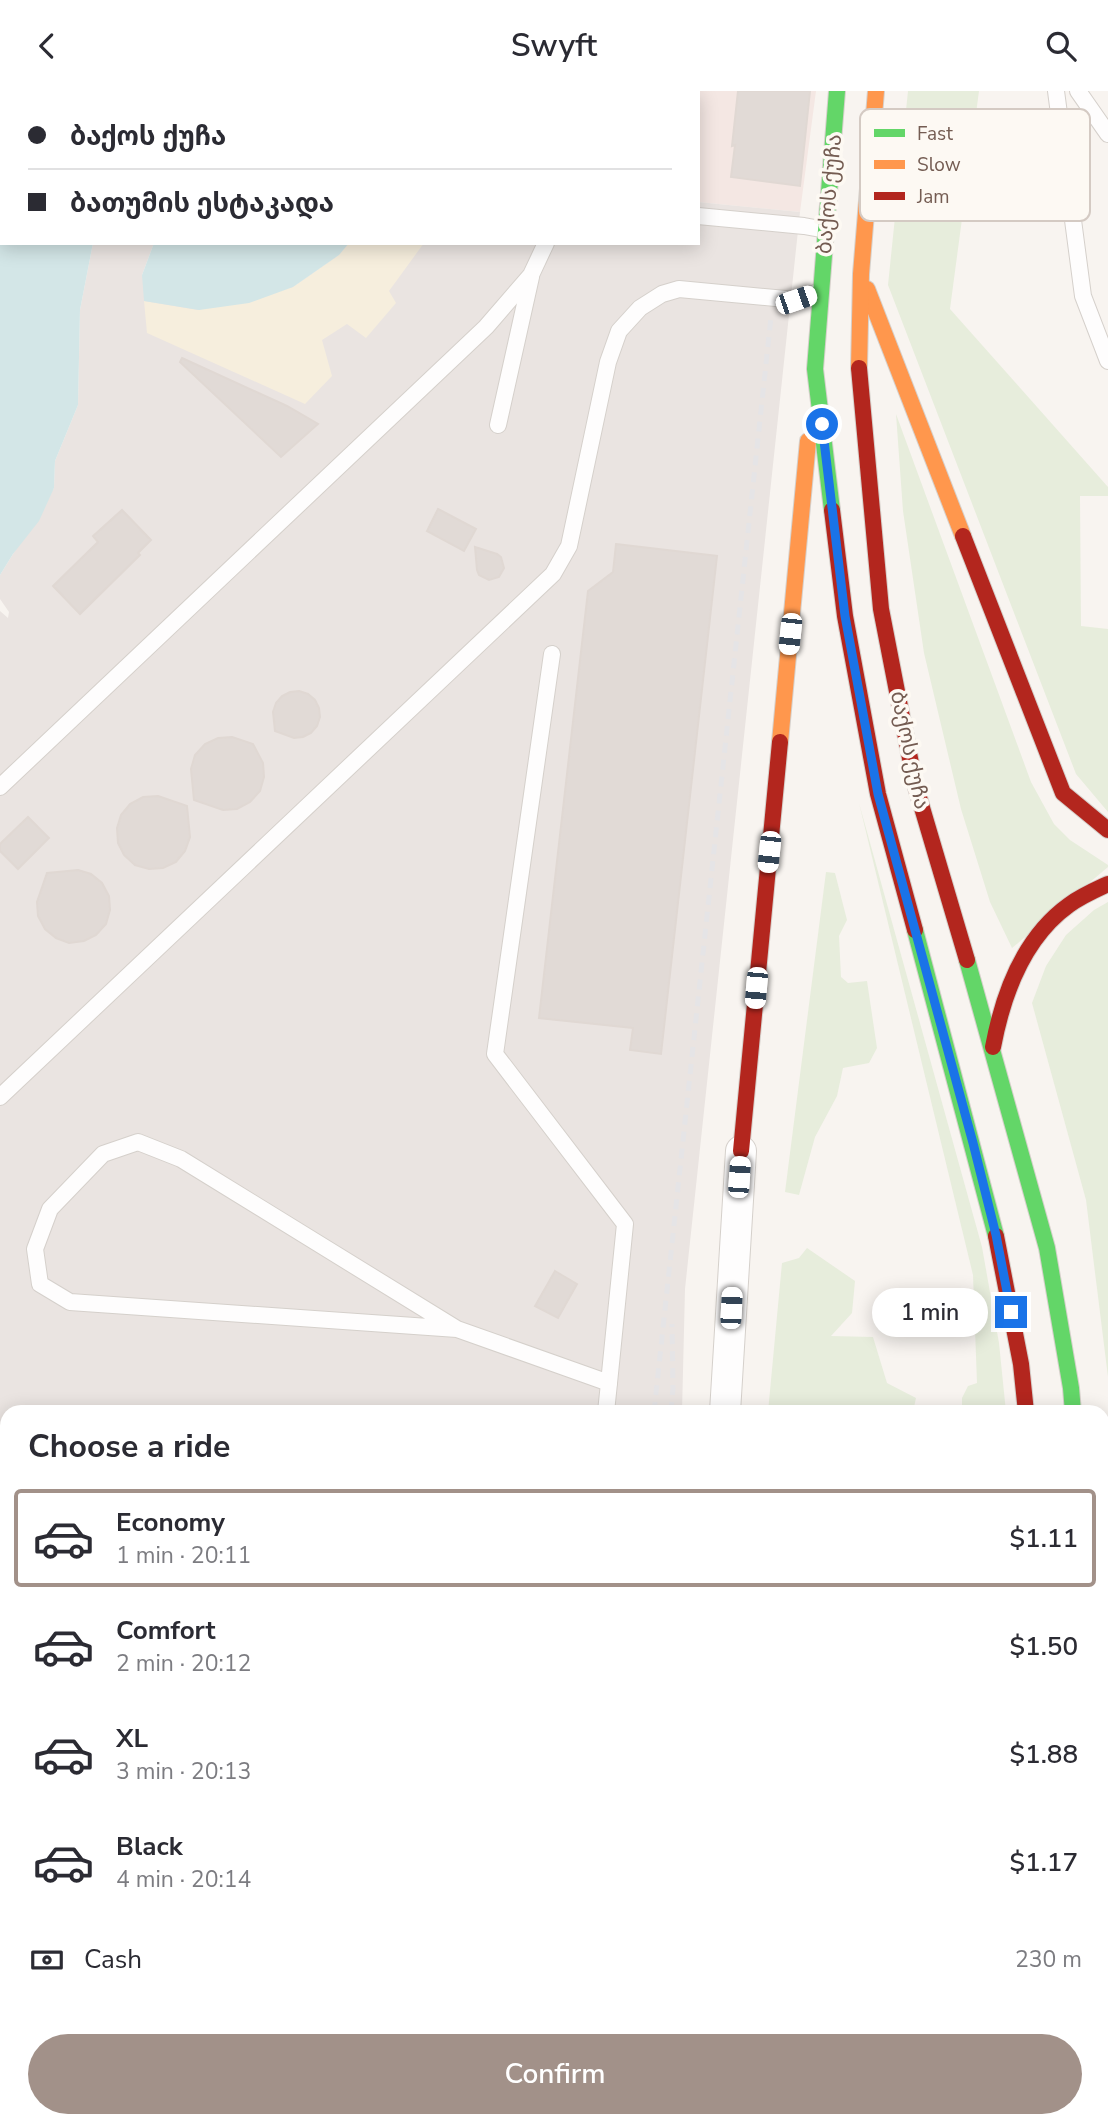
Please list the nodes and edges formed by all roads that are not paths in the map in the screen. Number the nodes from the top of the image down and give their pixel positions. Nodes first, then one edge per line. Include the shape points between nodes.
1 (837, 91) edge
2 (876, 91) edge
3 (1056, 91) edge
4 (1078, 91) edge
5 (875, 109) edge
6 (1058, 109) edge
7 (1108, 134) edge
8 (700, 216) edge
9 (865, 221) edge
10 (1073, 221) edge
11 (826, 230) junction
12 (545, 245) edge
13 (861, 274) junction
14 (531, 275) junction
15 (821, 291) junction
16 (1108, 361) edge
17 (815, 369) junction
18 (498, 425) dead end
19 (552, 654) dead end
20 (0, 787) edge
21 (1108, 830) edge
22 (1108, 884) edge
23 (993, 1049) junction
24 (0, 1097) edge
25 (741, 1151) joint
26 (457, 1329) junction
27 (609, 1383) junction
28 (607, 1405) edge
29 (725, 1405) edge
30 (1025, 1405) edge
31 (1072, 1405) edge

1 - 11 main road, ბაქოს ქუჩა
2 - 5 main road, ბაქოს ქუჩა
3 - 6 lane
4 - 7 lane
8 - 11 lane
9 - 13 main road, ბაქოს ქუჩა
10 - 16 lane via 1083,296
11 - 15 main road, ბაქოს ქუჩა
12 - 14 lane
13 - 21 main road via 1063,793
13 - 23 main road, ბაქოს ქუჩა via 859,369 881,609 915,784
14 - 18 lane
14 - 20 lane via 486,327
15 - 17 main road, ბაქოს ქუჩა
15 - 24 lane via 796,300 679,289 640,308 619,331 608,362 569,546 553,574
17 - 25 main road
17 - 30 main road, ბაქოს ქუჩა via 845,616 878,794 996,1235
19 - 27 lane via 495,1053 625,1224
22 - 23 main road via 1066,907 1039,935 1002,1006
23 - 31 main road, ბაქოს ქუჩა via 1048,1248
25 - 29 street
26 - 26 lane via 70,1302 40,1284 35,1249 50,1209 103,1154 138,1142 181,1159
26 - 27 lane
27 - 28 lane

